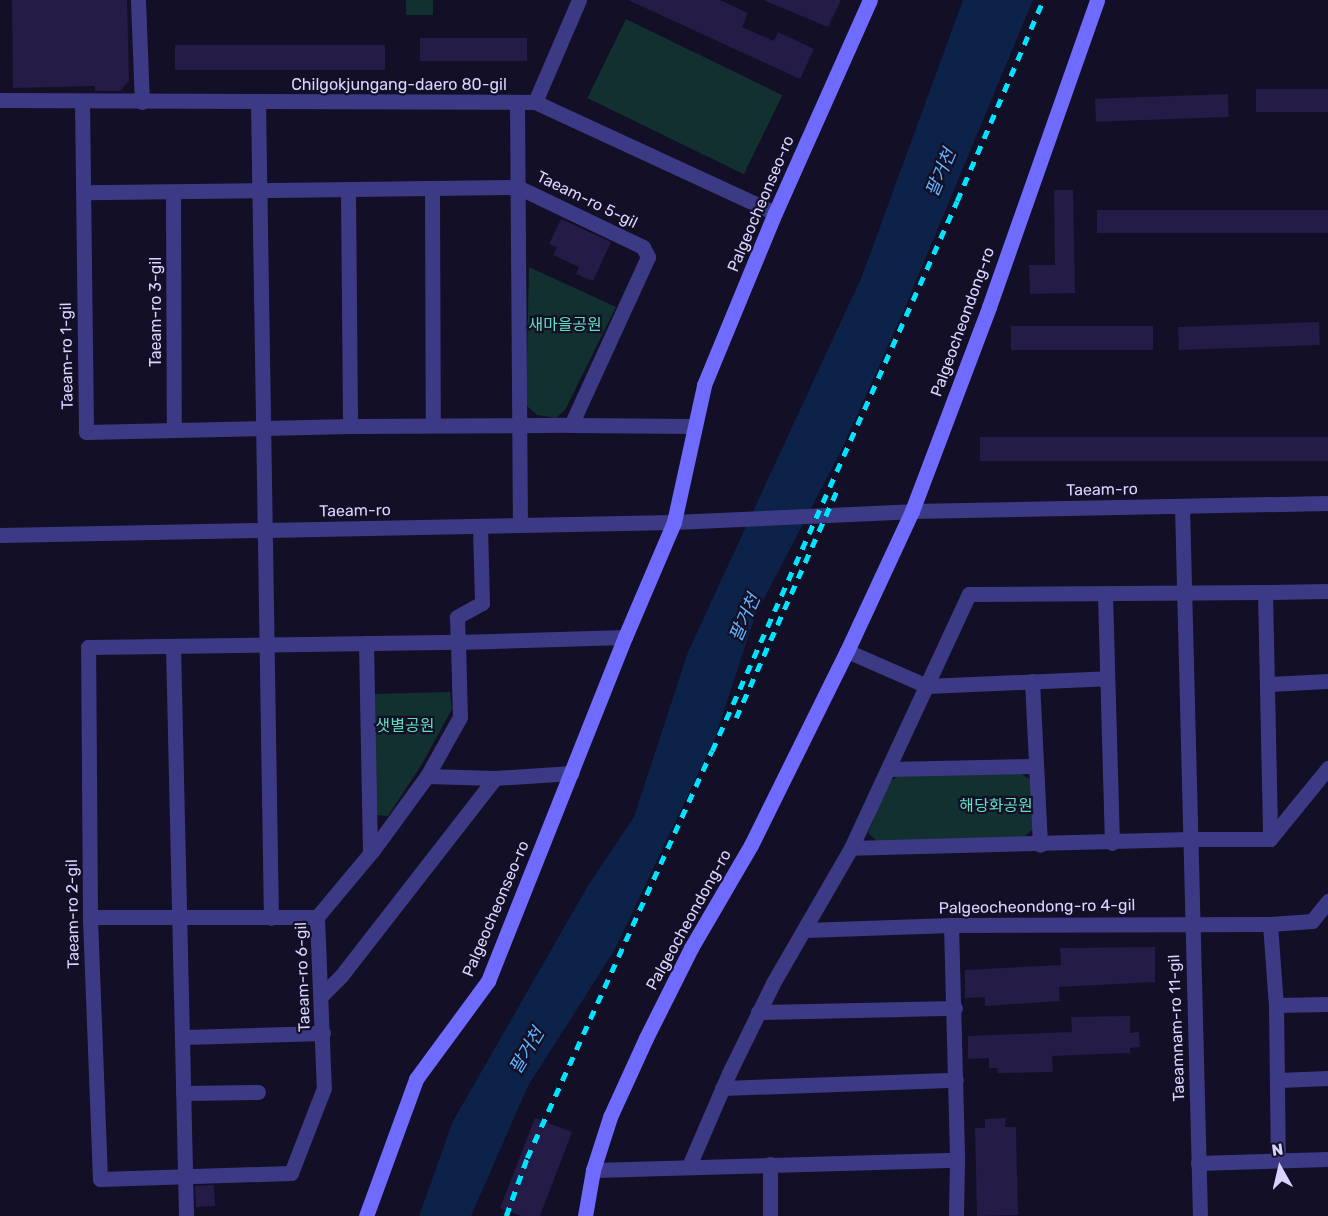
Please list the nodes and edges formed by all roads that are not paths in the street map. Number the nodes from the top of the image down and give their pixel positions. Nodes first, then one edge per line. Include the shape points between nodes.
1 (138, 0) edge
2 (579, 0) edge
3 (870, 0) edge
4 (1097, 0) edge
5 (0, 100) edge
6 (82, 101) junction
7 (142, 102) junction
8 (517, 102) junction
9 (535, 102) junction
10 (258, 103) junction
11 (518, 187) junction
12 (432, 189) junction
13 (348, 190) junction
14 (84, 192) junction
15 (260, 192) junction
16 (173, 193) junction
17 (774, 213) junction
18 (519, 424) junction
19 (433, 425) junction
20 (571, 425) junction
21 (350, 426) junction
22 (693, 426) junction
23 (263, 427) junction
24 (174, 429) junction
25 (1328, 503) edge
26 (1182, 506) junction
27 (912, 511) junction
28 (674, 522) junction
29 (520, 525) junction
30 (480, 526) junction
31 (264, 532) junction
32 (0, 536) edge
33 (1328, 591) edge
34 (1265, 592) junction
35 (1105, 594) junction
36 (1184, 594) junction
37 (625, 637) junction
38 (458, 642) junction
39 (366, 644) junction
40 (266, 645) junction
41 (173, 646) junction
42 (847, 651) junction
43 (1107, 678) junction
44 (1032, 681) junction
45 (1328, 681) edge
46 (1268, 684) junction
47 (927, 686) junction
48 (1036, 766) junction
49 (1328, 768) edge
50 (888, 769) junction
51 (572, 773) junction
52 (427, 776) junction
53 (495, 778) junction
54 (1190, 839) junction
55 (1270, 840) junction
56 (1112, 843) junction
57 (1041, 845) junction
58 (851, 848) junction
59 (370, 853) junction
60 (1328, 901) edge
61 (90, 917) junction
62 (317, 917) junction
63 (179, 918) junction
64 (271, 918) junction
65 (1192, 922) junction
66 (1270, 924) junction
67 (951, 926) junction
68 (805, 930) junction
69 (321, 996) junction
70 (1328, 1004) edge
71 (1276, 1005) junction
72 (955, 1008) junction
73 (758, 1012) junction
74 (323, 1033) junction
75 (183, 1036) junction
76 (1328, 1078) edge
77 (956, 1080) junction
78 (1278, 1080) junction
79 (722, 1088) junction
80 (258, 1092) dead end
81 (183, 1093) junction
82 (1328, 1159) edge
83 (957, 1160) junction
84 (1278, 1160) junction
85 (1198, 1163) junction
86 (770, 1164) junction
87 (689, 1166) junction
88 (593, 1170) junction
89 (185, 1176) junction
90 (186, 1216) edge
91 (366, 1216) edge
92 (585, 1216) edge
93 (770, 1216) edge
94 (956, 1216) edge
95 (1200, 1216) edge

1 - 7 street
2 - 9 street
3 - 17 main road, Palgeocheonseo-ro
4 - 27 main road, Palgeocheondong-ro
5 - 6 street, Chilgokjungang-daero 80-gil
6 - 7 street, Chilgokjungang-daero 80-gil
6 - 14 street, Taeam-ro 1-gil
7 - 10 street, Chilgokjungang-daero 80-gil
8 - 9 street, Chilgokjungang-daero 80-gil
8 - 10 street, Chilgokjungang-daero 80-gil
8 - 11 street, Taeam-ro 5-gil
9 - 17 street, Chilgokjungang-daero 80-gil
10 - 15 street
11 - 12 street, Taeam-ro 5-gil
11 - 18 street, Taeam-ro 5-gil
11 - 20 street, Taeam-ro 5-gil via 643,248 648,256
12 - 13 street, Taeam-ro 5-gil
12 - 19 street
13 - 15 street
13 - 21 street
14 - 16 street
14 - 24 street, Taeam-ro 1-gil via 86,432
15 - 16 street
15 - 23 street
16 - 24 street, Taeam-ro 3-gil
17 - 22 main road, Palgeocheonseo-ro via 704,385
18 - 19 street
18 - 20 street
18 - 29 street, Taeam-ro 5-gil
19 - 21 street
20 - 22 street
21 - 23 street
22 - 28 main road, Palgeocheonseo-ro
23 - 24 street
23 - 31 street
25 - 26 street, Taeam-ro
26 - 27 street, Taeam-ro
26 - 36 street, Taeamnam-ro 11-gil
27 - 28 street, Taeam-ro
27 - 42 main road, Palgeocheondong-ro
28 - 29 street, Taeam-ro
28 - 37 main road, Palgeocheonseo-ro
29 - 30 street, Taeam-ro
30 - 31 street, Taeam-ro
30 - 38 street, Taeam-ro 6-gil via 482,603 457,617
31 - 32 street, Taeam-ro
31 - 40 street
33 - 34 street
34 - 36 street
34 - 46 street
35 - 36 street
35 - 43 street
35 - 47 street via 969,594
36 - 54 street, Taeamnam-ro 11-gil
37 - 38 street
37 - 51 main road, Palgeocheonseo-ro
38 - 39 street
38 - 52 street, Taeam-ro 6-gil via 460,717
39 - 40 street
39 - 59 street
40 - 41 street
40 - 64 street
41 - 61 street, Taeam-ro 2-gil via 88,647
41 - 63 street
42 - 47 street
42 - 88 main road, Palgeocheondong-ro via 751,845 686,958 610,1117
43 - 44 street
43 - 56 street
44 - 47 street
44 - 48 street
45 - 46 street
46 - 55 street
47 - 50 street
48 - 50 street
48 - 57 street
49 - 55 street
50 - 58 street
51 - 53 street
51 - 91 main road, Palgeocheonseo-ro via 488,981 416,1079
52 - 53 street
52 - 59 street, Taeam-ro 6-gil
53 - 69 street via 341,976
54 - 55 street
54 - 56 street
54 - 65 street, Taeamnam-ro 11-gil
56 - 57 street
57 - 58 street
58 - 68 street
59 - 62 street, Taeam-ro 6-gil
60 - 66 street, Palgeocheondong-ro 4-gil via 1312,921
61 - 63 street
61 - 89 street, Taeam-ro 2-gil via 100,1179
62 - 64 street
62 - 69 street, Taeam-ro 6-gil
63 - 64 street
63 - 75 street
65 - 66 street, Palgeocheondong-ro 4-gil
65 - 67 street, Palgeocheondong-ro 4-gil
65 - 85 street, Taeamnam-ro 11-gil
66 - 71 street
67 - 68 street, Palgeocheondong-ro 4-gil
67 - 72 street
68 - 73 street
69 - 74 street, Taeam-ro 6-gil
70 - 71 street
71 - 78 street
72 - 73 street
72 - 77 street
73 - 79 street
74 - 75 street
74 - 89 street, Taeam-ro 6-gil via 324,1088 291,1173
75 - 81 street
76 - 78 street
77 - 79 street
77 - 83 street
78 - 84 street
79 - 87 street
80 - 81 street
81 - 89 street
82 - 84 street
83 - 86 street
83 - 94 street
84 - 85 street
85 - 95 street, Taeamnam-ro 11-gil
86 - 87 street
86 - 93 street
87 - 88 street
88 - 92 main road, Palgeocheondong-ro
89 - 90 street

